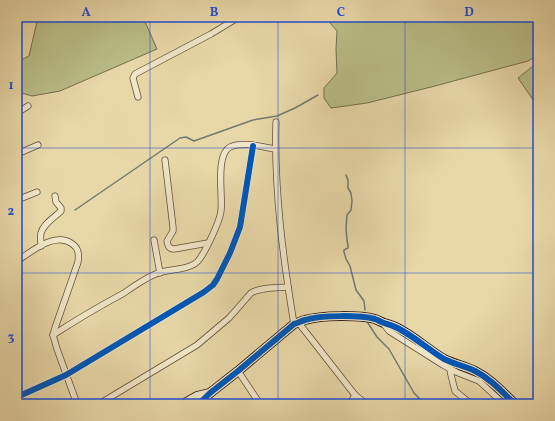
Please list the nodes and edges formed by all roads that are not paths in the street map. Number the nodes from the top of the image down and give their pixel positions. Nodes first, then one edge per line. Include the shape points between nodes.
1 (239, 17) edge
2 (138, 97) dead end
3 (28, 106) dead end
4 (17, 113) edge
5 (276, 122) dead end
6 (38, 145) dead end
7 (253, 146) junction
8 (275, 149) junction
9 (17, 154) edge
10 (165, 160) dead end
11 (37, 192) dead end
12 (55, 196) dead end
13 (17, 200) edge
14 (154, 240) dead end
15 (208, 243) junction
16 (40, 246) junction
17 (17, 261) edge
18 (160, 273) junction
19 (288, 288) junction
20 (296, 323) junction
21 (383, 323) junction
22 (53, 335) junction
23 (450, 369) junction
24 (238, 372) junction
25 (66, 376) junction
26 (210, 393) junction
27 (355, 395) junction
28 (17, 397) edge
29 (77, 404) edge
30 (99, 404) edge
31 (183, 404) edge
32 (197, 404) edge
33 (260, 404) edge
34 (350, 404) edge
35 (366, 404) edge
36 (471, 404) edge
37 (504, 404) edge
38 (515, 404) edge

1 - 2 street via 135,74 133,78
3 - 4 street
5 - 8 street
6 - 9 street
7 - 8 street
7 - 15 street via 237,145 223,154 221,211
7 - 25 street via 240,227 228,258 213,285
8 - 19 street via 277,194
10 - 15 street via 174,228 168,241 169,247 176,249
11 - 13 street
12 - 16 street via 61,211 43,229
14 - 18 street
15 - 18 street via 195,263 178,270
16 - 17 street
16 - 22 street via 58,239 63,240 76,248 79,256
18 - 22 street
19 - 20 street
19 - 30 street via 255,290 229,318 197,345
20 - 21 street via 312,318 351,316 377,319
20 - 24 street
20 - 27 street
21 - 23 street via 389,331
21 - 38 street via 401,330 444,359 486,377
22 - 25 street
23 - 36 street via 455,391
23 - 37 street via 479,381
24 - 26 street
24 - 33 street
25 - 28 street
25 - 29 street
26 - 31 street via 197,396
26 - 32 street
27 - 34 street
27 - 35 street

